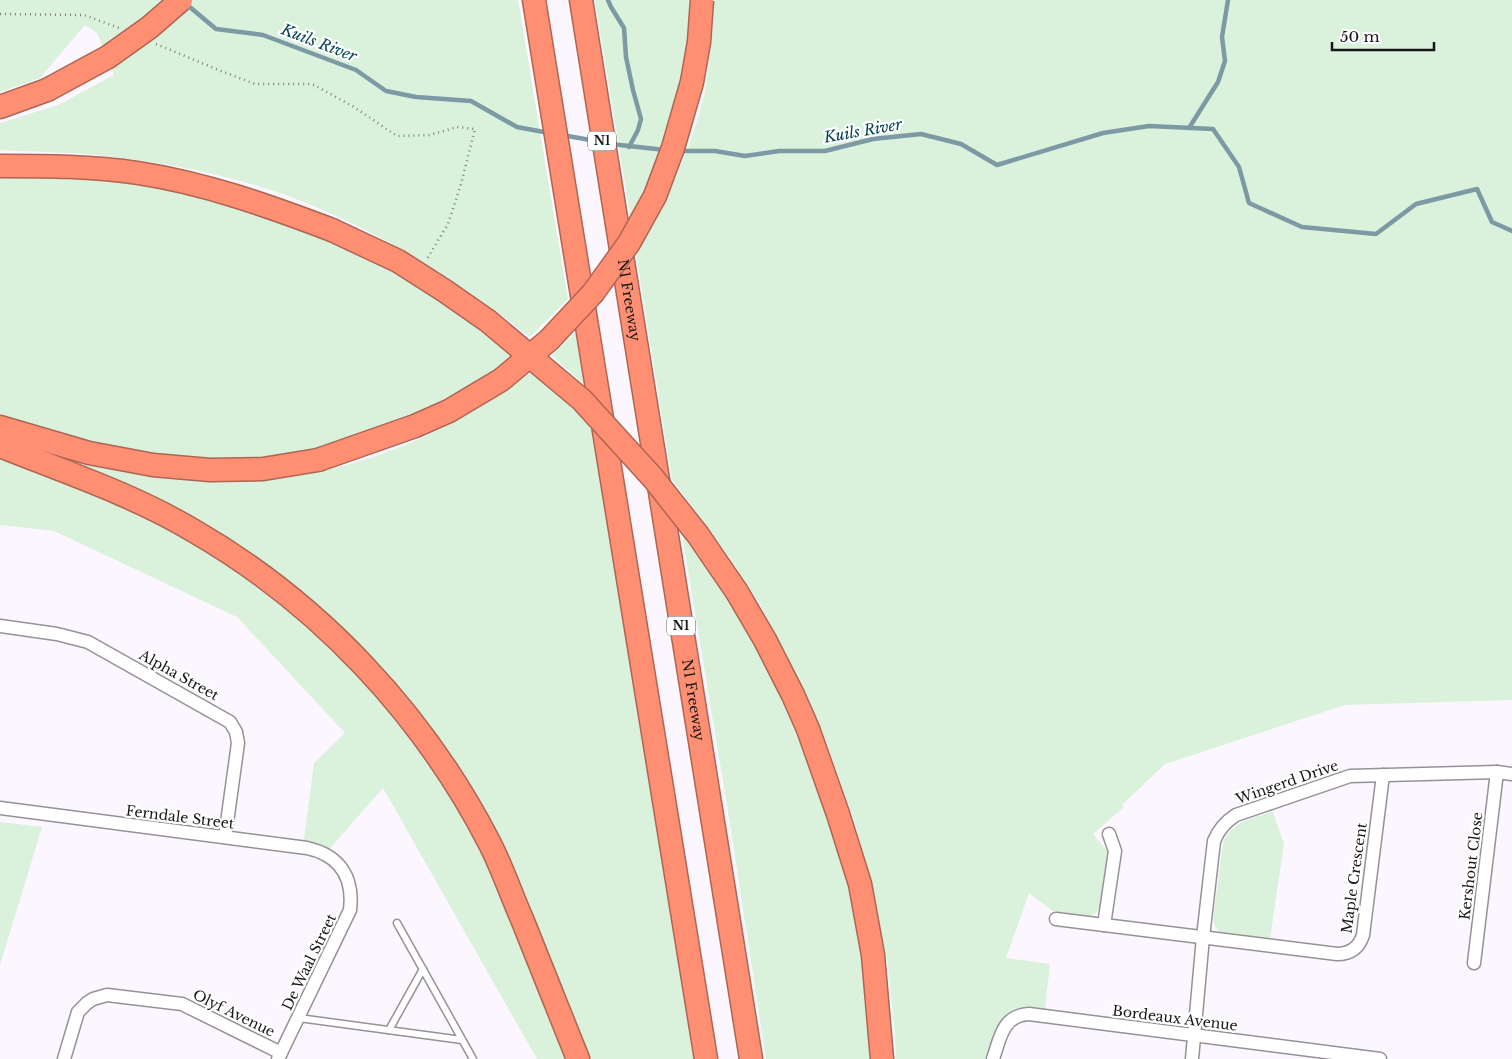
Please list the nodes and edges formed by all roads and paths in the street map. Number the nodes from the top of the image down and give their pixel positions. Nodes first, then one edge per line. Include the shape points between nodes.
1 (181, 0) edge
2 (534, 0) edge
3 (581, 0) edge
4 (702, 0) edge
5 (0, 14) edge
6 (122, 29) dead end
7 (149, 41) dead end
8 (0, 107) edge
9 (0, 166) edge
10 (425, 262) dead end
11 (0, 427) edge
12 (0, 446) edge
13 (0, 626) edge
14 (1497, 772) junction
15 (1512, 774) edge
16 (1383, 775) junction
17 (0, 808) edge
18 (1109, 834) dead end
19 (225, 838) junction
20 (346, 876) joint
21 (1056, 919) dead end
22 (397, 922) dead end
23 (1104, 925) junction
24 (1203, 937) junction
25 (1474, 963) dead end
26 (422, 969) junction
27 (299, 1018) junction
28 (389, 1030) junction
29 (1194, 1035) junction
30 (462, 1040) junction
31 (1302, 1054) edge
32 (280, 1056) edge
33 (64, 1059) edge
34 (473, 1059) edge
35 (578, 1059) edge
36 (706, 1059) edge
37 (751, 1059) edge
38 (882, 1059) edge
39 (993, 1059) edge
40 (1192, 1059) edge
41 (1380, 1059) edge

1 - 8 highway, bridge via 108,57 47,90
2 - 36 highway
3 - 37 highway, N1 Freeway / N1
4 - 11 highway, bridge via 692,82 673,148 654,196 629,243 593,293 549,340 494,384 449,411 415,426 318,460 263,469 210,470 154,465 89,453
5 - 6 path via 84,15
7 - 10 path via 255,84 312,84 397,136 430,135 457,127 475,128 448,224
9 - 38 highway, bridge via 63,166 137,173 206,188 280,210 332,230 398,261 446,291 488,321 582,400 653,478 698,535 737,592 793,695 838,814 860,884 873,955
12 - 35 highway via 75,475 194,530 300,605 362,664 414,724 456,784 490,843
13 - 19 street, Alpha Street via 88,642 230,722 238,743
14 - 15 street, Wingerd Drive
14 - 16 street, Wingerd Drive
14 - 25 street, Kershout Close
16 - 24 street, Wingerd Drive via 1350,776 1236,815 1226,822 1214,841
16 - 24 street, Maple Crescent via 1363,935 1355,949 1337,954
17 - 19 street, Ferndale Street
18 - 23 street via 1115,851
19 - 20 street, Ferndale Street via 315,850 336,862
20 - 27 street, De Waal Street via 351,891 350,910
21 - 23 street, Maple Crescent
22 - 26 lane
23 - 24 street, Maple Crescent
24 - 29 street, Wingerd Drive
26 - 28 lane
26 - 30 lane
27 - 28 lane
27 - 32 street, De Waal Street
28 - 30 lane
29 - 31 street, Bordeaux Avenue
29 - 39 street, Bordeaux Avenue via 1020,1015 1006,1025
29 - 40 street, Wingerd Drive
30 - 34 lane
31 - 41 street, Bordeaux Avenue
32 - 33 street, Olyf Avenue via 182,1004 107,995 93,999 78,1012

